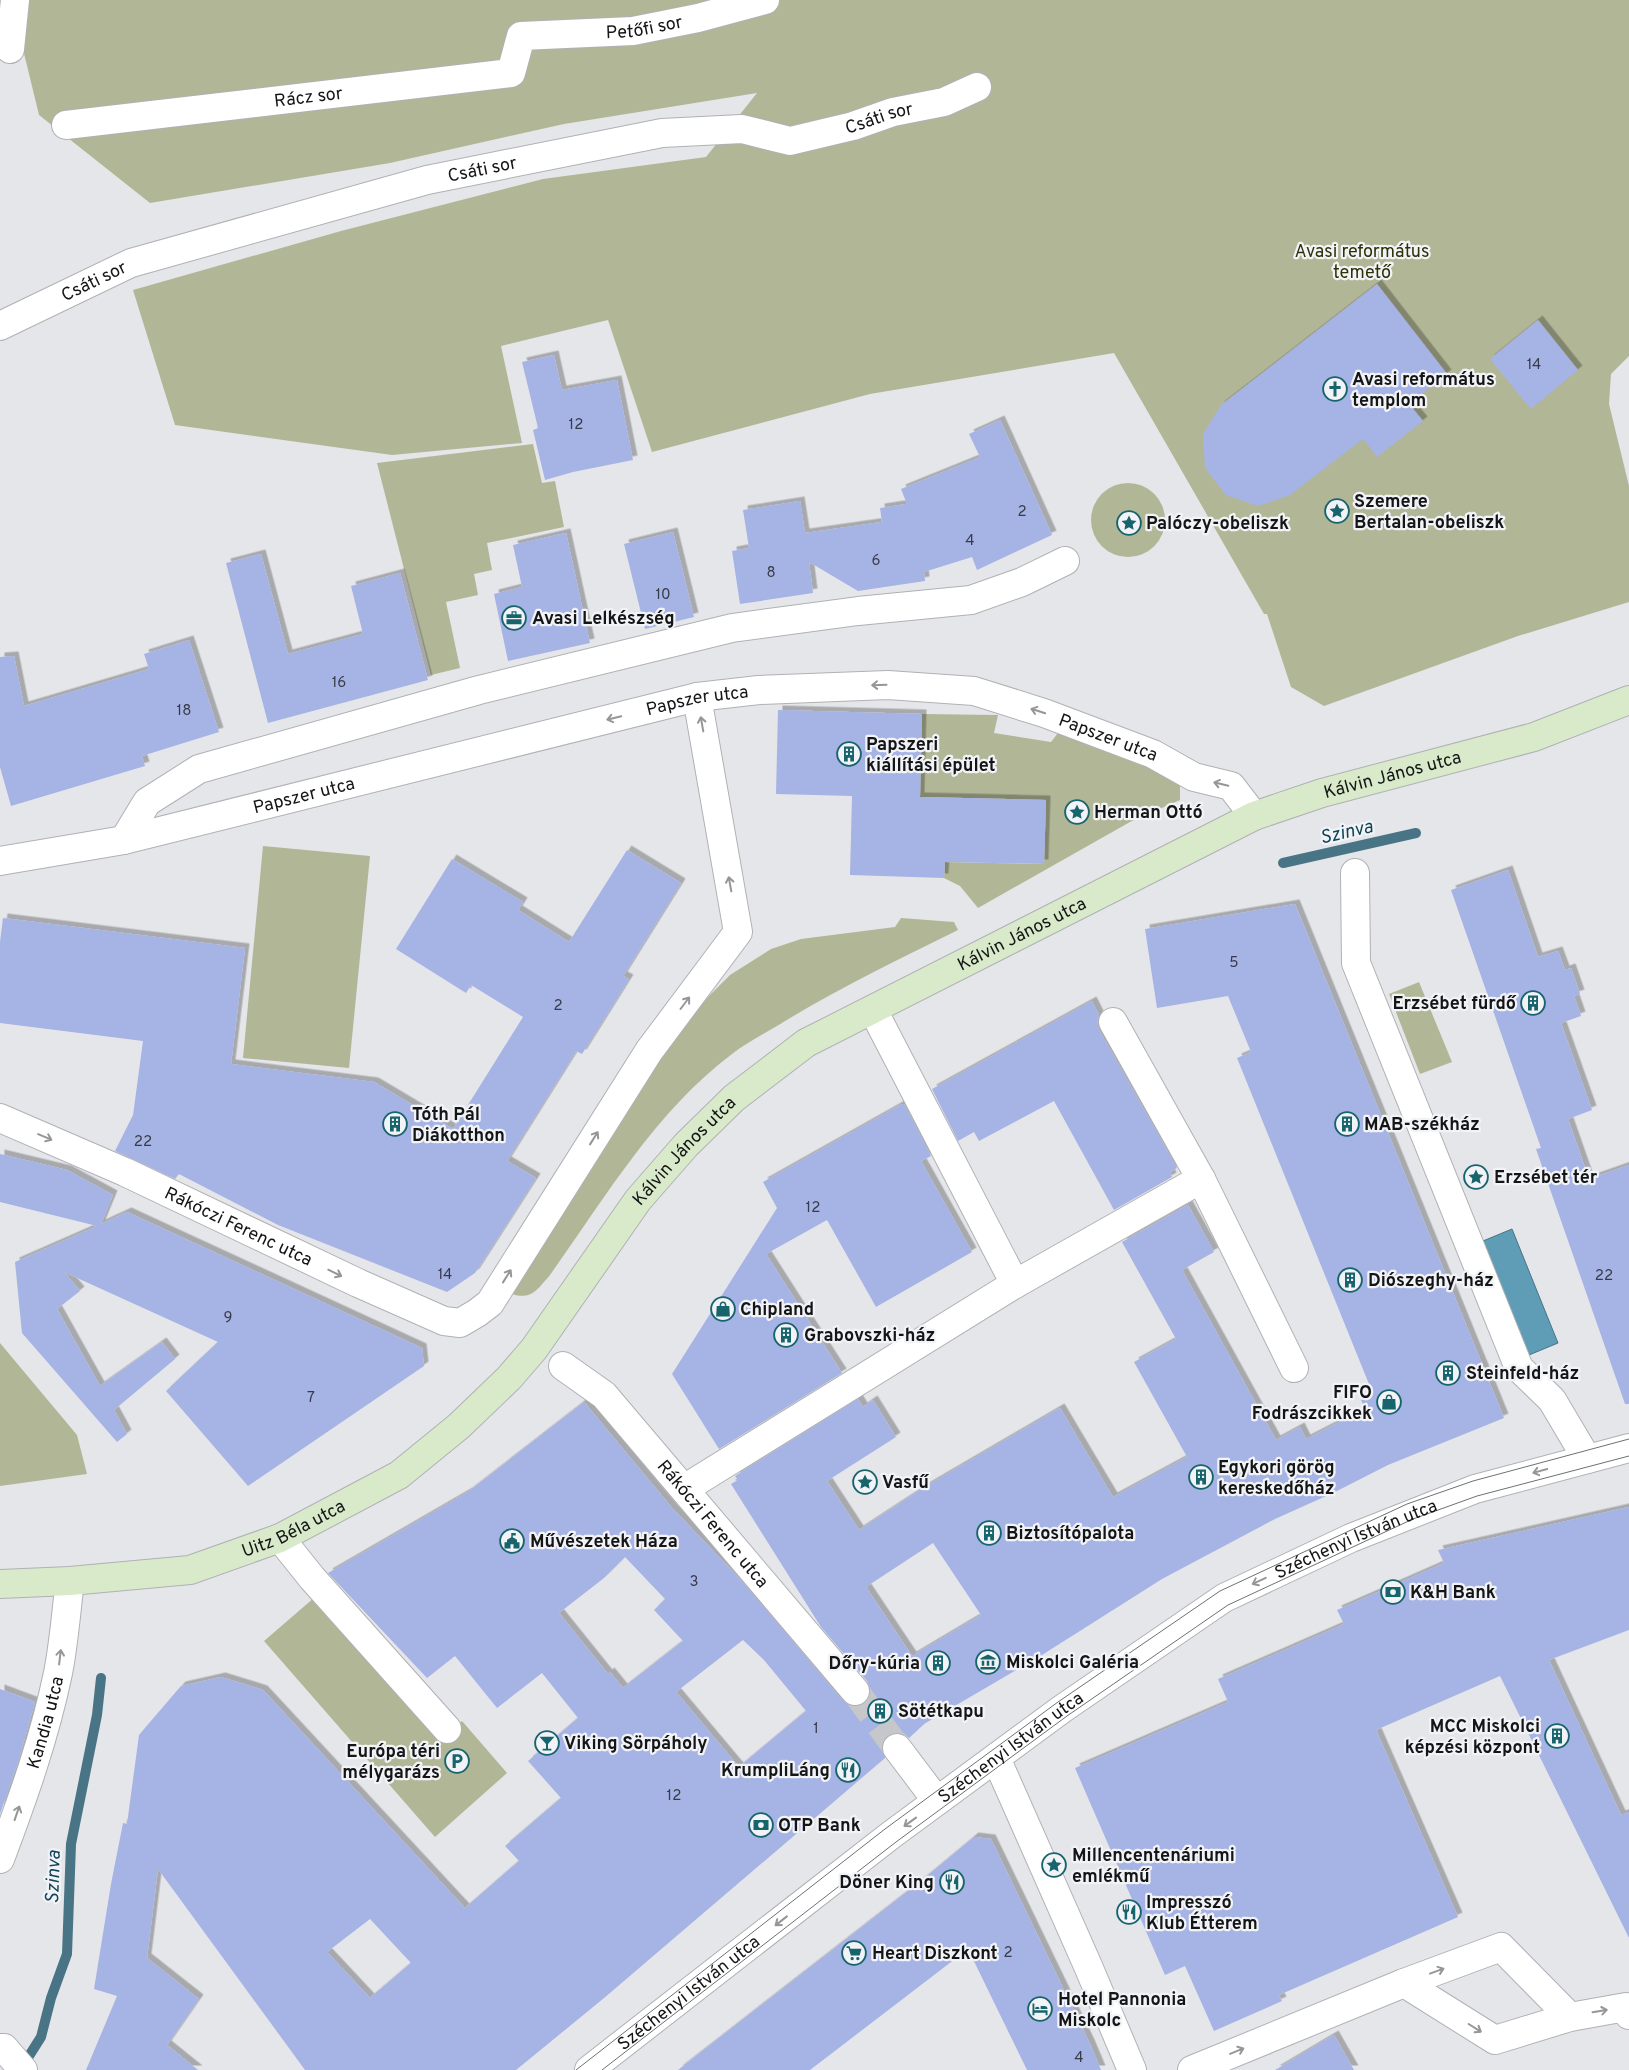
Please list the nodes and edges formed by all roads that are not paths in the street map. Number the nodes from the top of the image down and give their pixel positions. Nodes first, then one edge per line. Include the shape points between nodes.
1 (15, 0) edge
2 (765, 0) edge
3 (521, 36) joint
4 (10, 49) dead end
5 (977, 87) dead end
6 (66, 125) dead end
7 (0, 326) edge
8 (1065, 561) dead end
9 (697, 698) junction
10 (1629, 700) edge
11 (1254, 816) junction
12 (124, 840) junction
13 (0, 861) edge
14 (1355, 873) dead end
15 (873, 1010) junction
16 (1113, 1022) dead end
17 (0, 1118) edge
18 (1201, 1179) junction
19 (1015, 1284) junction
20 (534, 1349) joint
21 (563, 1366) dead end
22 (1294, 1368) dead end
23 (1629, 1448) edge
24 (1588, 1459) junction
25 (684, 1490) junction
26 (280, 1538) junction
27 (70, 1582) junction
28 (0, 1584) edge
29 (855, 1691) tunnel mouth
30 (447, 1729) dead end
31 (897, 1748) tunnel mouth
32 (996, 1758) junction
33 (937, 1801) junction
34 (0, 1859) edge
35 (1404, 1983) junction
36 (1629, 2015) edge
37 (1570, 2016) junction
38 (2, 2048) edge
39 (23, 2070) edge
40 (589, 2070) edge
41 (1132, 2070) edge
42 (1192, 2070) edge

1 - 4 street
2 - 3 street, Petőfi sor via 698,18 633,30
3 - 6 street, Rácz sor via 511,73
5 - 7 street, Csáti sor via 944,102 893,112 853,126 790,140 742,129 662,133 427,180 131,263
8 - 12 street via 1022,582 970,600 732,628 479,690 199,768 147,802
11 -> 9 street, Papszer utca via 1232,786 1194,777 1153,754 974,691 888,685 759,690
9 -> 12 street, Papszer utca
17 -> 9 street, Rákóczi Ferenc utca via 125,1172 358,1284 444,1321 460,1322 477,1313 490,1303 649,1051 738,932
10 - 11 street, Kálvin János utca via 1534,737 1322,793
11 - 15 street, Kálvin János utca
12 - 13 street, Papszer utca
14 - 24 street via 1356,963 1519,1368 1552,1400
15 - 19 street
15 - 20 street, Kálvin János utca via 806,1043 734,1098 686,1145 638,1200
16 - 18 street
18 - 19 street
18 - 22 street
19 - 25 street
20 - 26 street, Uitz Béla utca via 459,1426 399,1475
21 - 25 street, Rákóczi Ferenc utca via 604,1395
23 - 24 street, Széchenyi István utca
24 -> 32 street, Széchenyi István utca via 1475,1489 1351,1538 1224,1598
25 - 29 street, Rákóczi Ferenc utca
26 - 27 street, Uitz Béla utca via 190,1570
26 - 30 street
27 - 28 street, Uitz Béla utca
34 -> 27 street, Kandia utca via 48,1714 58,1672
31 - 33 street
32 - 33 street, Széchenyi István utca
32 - 41 street
33 -> 40 street, Széchenyi István utca
35 -> 37 street via 1494,2040
35 -> 37 street via 1501,1947
42 -> 35 street
37 -> 36 street via 1626,2007
38 - 39 street

